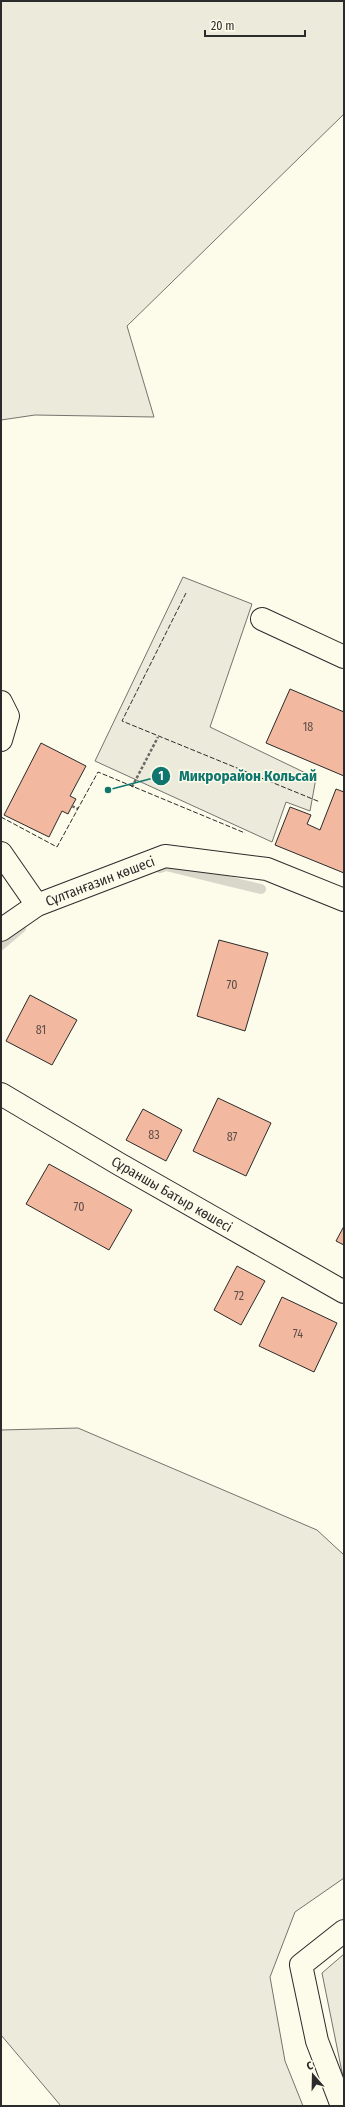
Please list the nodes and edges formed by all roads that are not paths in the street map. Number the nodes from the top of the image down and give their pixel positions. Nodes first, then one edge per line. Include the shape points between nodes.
1 (262, 619) dead end
2 (344, 657) edge
3 (1, 702) edge
4 (1, 740) edge
5 (1, 853) edge
6 (344, 900) edge
7 (37, 905) junction
8 (1, 930) edge
9 (1, 1094) edge
10 (344, 1292) edge
11 (344, 1932) edge
12 (342, 2106) edge

1 - 2 street
3 - 4 street via 8,716
5 - 7 street
6 - 7 street, Сұлтанғазин көшесі via 267,869 165,856
7 - 8 street, Сұлтанғазин көшесі
9 - 10 street, Сұраншы Батыр көшесі
11 - 12 street via 301,1966 317,2041

